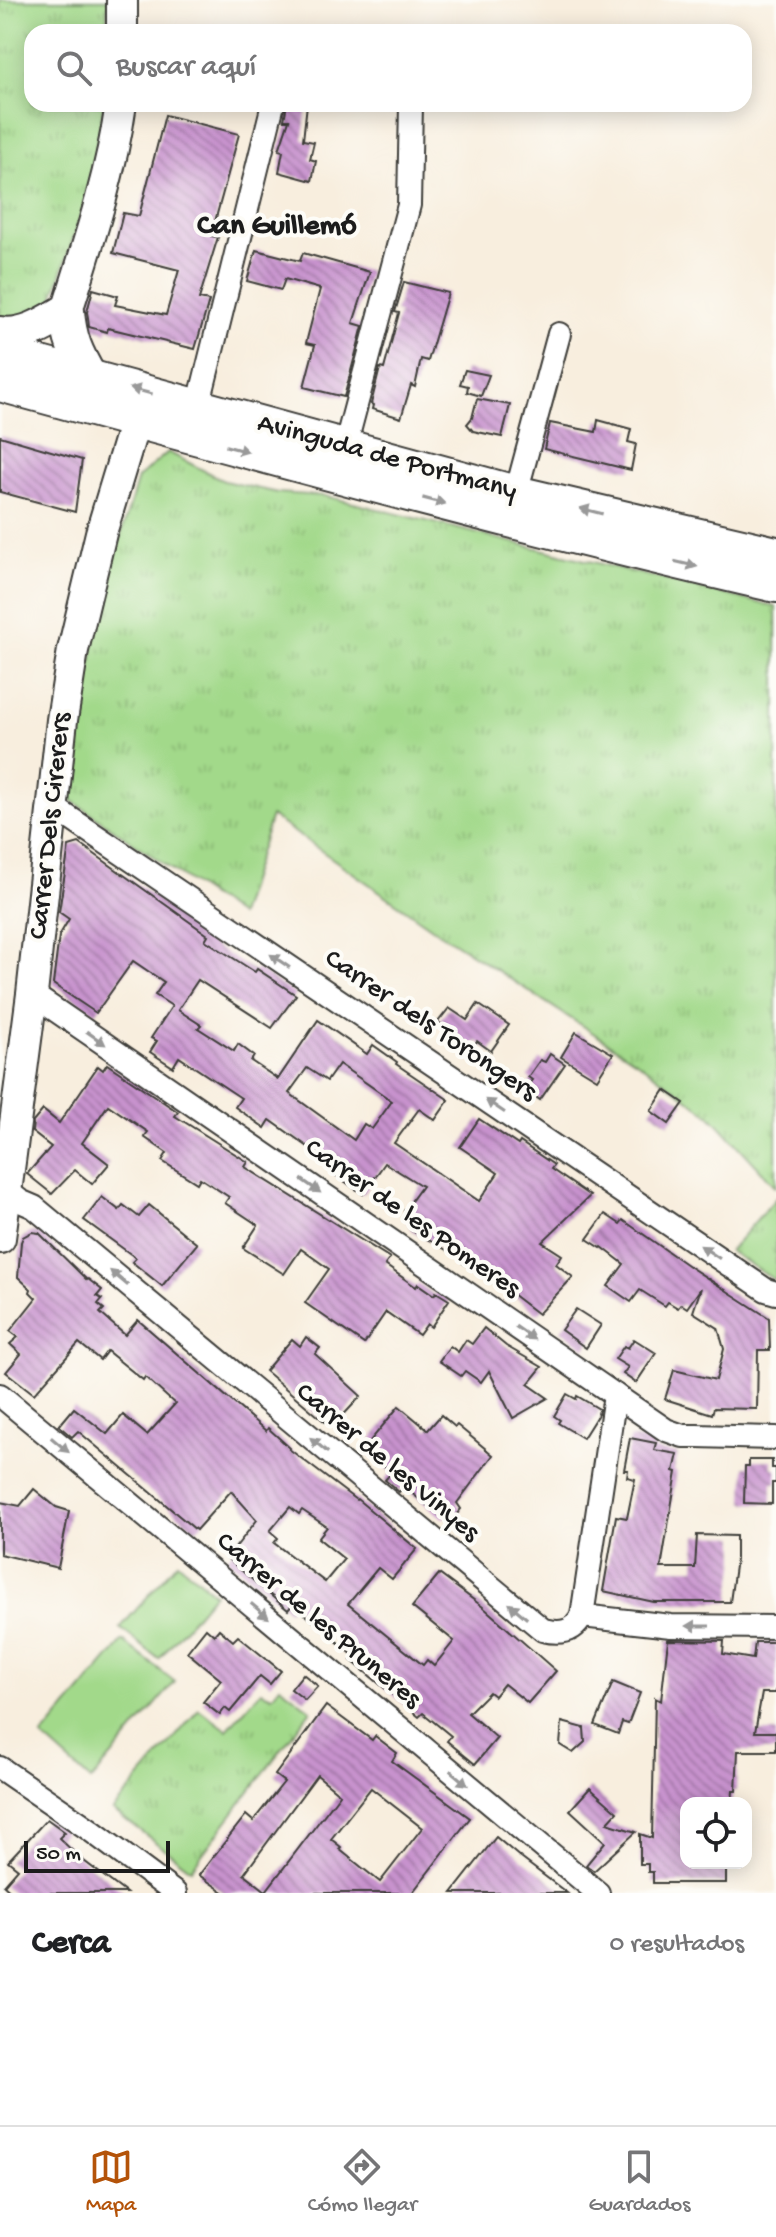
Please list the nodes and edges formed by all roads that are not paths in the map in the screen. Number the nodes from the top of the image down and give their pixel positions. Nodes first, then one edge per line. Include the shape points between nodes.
1 (122, 0) edge
2 (122, 24) edge
3 (119, 112) edge
4 (271, 112) edge
5 (411, 112) edge
6 (67, 311) junction
7 (0, 334) edge
8 (559, 334) dead end
9 (0, 353) edge
10 (90, 378) junction
11 (0, 384) edge
12 (198, 407) junction
13 (135, 421) junction
14 (345, 447) junction
15 (516, 493) junction
16 (776, 554) edge
17 (776, 585) edge
18 (52, 806) junction
19 (32, 994) junction
20 (6, 1190) junction
21 (0, 1238) edge
22 (776, 1293) edge
23 (0, 1395) edge
24 (615, 1395) junction
25 (776, 1438) edge
26 (582, 1616) junction
27 (776, 1627) edge
28 (0, 1768) edge
29 (175, 1893) edge
30 (598, 1893) edge

1 - 2 street
3 - 6 street
4 - 12 street
5 - 14 street via 409,205
6 - 7 main road via 30,331
6 - 10 main road via 74,349
8 - 15 street
9 - 10 main road, Avinguda de Portmany
12 -> 10 main road, Avinguda de Portmany
11 - 13 main road, Avinguda de Portmany
12 - 14 main road, Avinguda de Portmany
13 -> 17 main road, Avinguda de Portmany
13 - 18 street, Carrer Dels Cirerers via 73,650
14 - 15 main road, Avinguda de Portmany
16 -> 15 main road, Avinguda de Portmany
18 - 19 street, Carrer Dels Cirerers
22 -> 18 street, Carrer dels Torongers
19 - 20 street, Carrer Dels Cirerers
19 -> 24 street, Carrer de les Pomeres
20 - 21 street, Carrer Dels Cirerers
26 -> 20 street, Carrer de les Vinyes via 578,1625 556,1633 531,1622 34,1207
23 -> 30 street, Carrer de les Pruneres
24 - 25 street, Carrer de les Pomeres via 683,1436
24 - 26 street
27 -> 26 street via 671,1626
28 - 29 street

